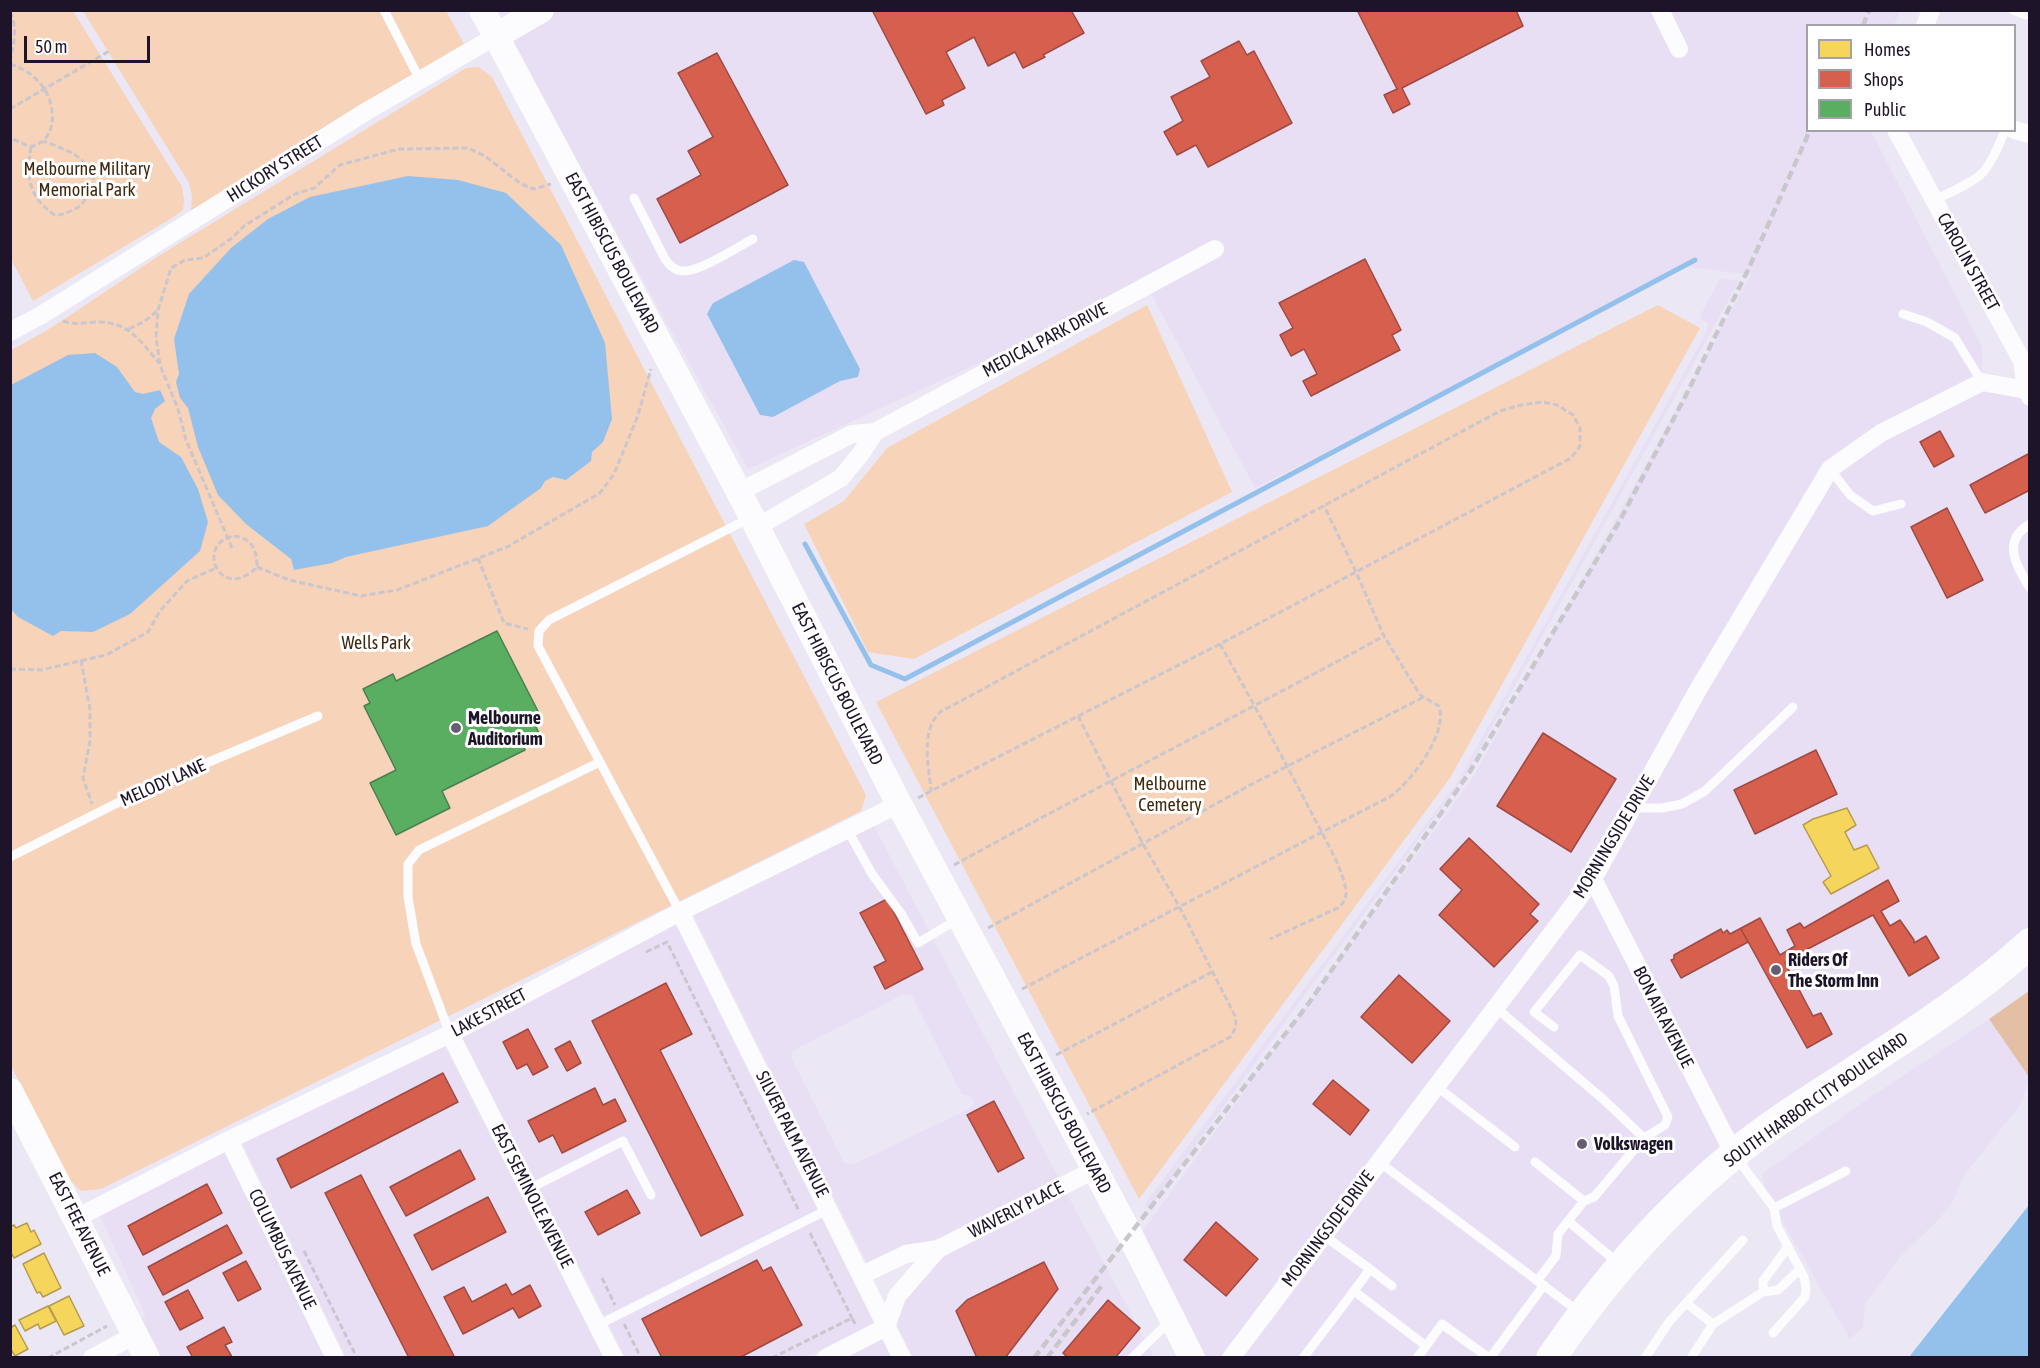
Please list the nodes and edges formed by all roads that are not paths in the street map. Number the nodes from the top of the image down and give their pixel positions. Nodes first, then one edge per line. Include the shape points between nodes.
1 (384, 10) edge
2 (482, 10) edge
3 (541, 10) edge
4 (1660, 10) edge
5 (2013, 10) edge
6 (2030, 15) edge
7 (496, 36) junction
8 (1679, 49) dead end
9 (420, 80) junction
10 (1897, 132) edge
11 (2004, 132) edge
12 (634, 198) dead end
13 (1934, 200) junction
14 (753, 238) dead end
15 (1215, 249) dead end
16 (1903, 314) dead end
17 (10, 332) edge
18 (1982, 382) junction
19 (2028, 393) edge
20 (875, 432) junction
21 (1830, 469) junction
22 (739, 492) junction
23 (1901, 504) dead end
24 (754, 522) junction
25 (2030, 524) edge
26 (2030, 588) edge
27 (1793, 707) dead end
28 (318, 716) dead end
29 (600, 762) junction
30 (900, 805) junction
31 (1632, 808) junction
32 (847, 829) junction
33 (10, 857) edge
34 (1593, 879) junction
35 (680, 912) junction
36 (965, 928) junction
37 (2030, 943) edge
38 (1495, 1007) junction
39 (1554, 1027) dead end
40 (450, 1034) junction
41 (1436, 1086) junction
42 (10, 1091) edge
43 (1644, 1138) junction
44 (229, 1140) junction
45 (1515, 1147) dead end
46 (1734, 1154) junction
47 (1379, 1162) junction
48 (1535, 1162) dead end
49 (1094, 1170) junction
50 (1846, 1171) dead end
51 (529, 1189) junction
52 (651, 1195) dead end
53 (1584, 1201) junction
54 (1774, 1208) junction
55 (829, 1209) junction
56 (76, 1218) junction
57 (1568, 1221) junction
58 (1323, 1235) junction
59 (1743, 1240) dead end
60 (1788, 1247) junction
61 (938, 1249) junction
62 (1621, 1265) junction
63 (1370, 1269) junction
64 (1800, 1269) junction
65 (862, 1275) junction
66 (1540, 1283) junction
67 (1392, 1286) dead end
68 (1354, 1291) junction
69 (1763, 1293) junction
70 (1686, 1303) junction
71 (1582, 1314) junction
72 (1172, 1319) junction
73 (1713, 1324) junction
74 (598, 1325) junction
75 (886, 1327) junction
76 (1773, 1333) dead end
77 (141, 1346) edge
78 (1426, 1346) junction
79 (1476, 1354) edge
80 (92, 1358) edge
81 (335, 1358) edge
82 (614, 1358) edge
83 (826, 1358) edge
84 (902, 1358) edge
85 (1132, 1358) edge
86 (1192, 1358) edge
87 (1231, 1358) edge
88 (1303, 1358) edge
89 (1418, 1358) edge
90 (1489, 1358) edge
91 (1551, 1358) edge
92 (1645, 1358) edge
93 (1691, 1358) edge

1 - 9 lane
2 - 7 street, EAST HIBISCUS BOULEVARD
3 - 7 street, HICKORY STREET
4 - 8 street
5 - 6 lane
7 - 9 street, HICKORY STREET
7 - 22 street, EAST HIBISCUS BOULEVARD
9 - 17 street, HICKORY STREET
10 - 13 street, CAROLIN STREET
11 - 13 lane via 1981,174
12 - 14 lane via 672,268 698,268
13 - 19 street, CAROLIN STREET via 2022,361
15 - 20 street, MEDICAL PARK DRIVE
16 - 18 lane via 1955,338
18 - 19 street
18 - 21 street, MORNINGSIDE DRIVE via 1881,433
20 - 22 street, MEDICAL PARK DRIVE via 852,434
20 - 24 street, MEDICAL PARK DRIVE via 841,478
21 - 23 lane via 1851,495 1873,511
21 - 31 street, MORNINGSIDE DRIVE
22 - 24 street, EAST HIBISCUS BOULEVARD
24 - 29 lane via 549,620 539,631 538,646
24 - 30 street, EAST HIBISCUS BOULEVARD
25 - 26 lane via 2018,531 2012,544 2017,568
27 - 31 lane via 1705,791 1682,804
28 - 33 lane, MELODY LANE via 145,789
29 - 35 lane
29 - 40 lane via 419,850 408,864 408,897 416,944
30 - 32 street, LAKE STREET
30 - 36 street, EAST HIBISCUS BOULEVARD
31 - 34 street, MORNINGSIDE DRIVE
32 - 35 street, LAKE STREET
32 - 36 lane via 918,943
34 - 38 street, MORNINGSIDE DRIVE
34 - 46 street, BON AIR AVENUE
35 - 40 street, LAKE STREET
35 - 55 street, SILVER PALM AVENUE
36 - 49 street, EAST HIBISCUS BOULEVARD
37 - 46 main road, SOUTH HARBOR CITY BOULEVARD via 1942,1012
38 - 41 street, MORNINGSIDE DRIVE
38 - 43 lane
39 - 43 lane via 1534,1012 1580,955 1609,976 1618,1016 1668,1117 1665,1125
40 - 44 street, LAKE STREET
40 - 51 street, EAST SEMINOLE AVENUE
41 - 45 lane
41 - 47 street, MORNINGSIDE DRIVE
42 - 56 street, EAST FEE AVENUE
43 - 53 lane via 1594,1197
44 - 56 street, LAKE STREET
44 - 81 street, COLUMBUS AVENUE
46 - 54 lane
46 - 62 main road, SOUTH HARBOR CITY BOULEVARD via 1696,1187
47 - 58 street, MORNINGSIDE DRIVE
47 - 66 lane
48 - 53 lane
49 - 61 street, WAVERLY PLACE
49 - 72 street, EAST HIBISCUS BOULEVARD
50 - 54 lane
51 - 52 lane via 623,1141
51 - 74 street, EAST SEMINOLE AVENUE
53 - 57 lane
54 - 60 lane via 1777,1226
55 - 65 street, SILVER PALM AVENUE
55 - 74 lane
56 - 77 street, EAST FEE AVENUE
57 - 62 lane
57 - 66 lane via 1558,1234 1556,1256
58 - 63 lane
58 - 87 street, MORNINGSIDE DRIVE
59 - 70 lane
60 - 64 lane
60 - 69 lane via 1763,1281
61 - 65 street, WAVERLY PLACE via 906,1254
61 - 75 street, WAVERLY PLACE via 897,1296
62 - 71 main road, SOUTH HARBOR CITY BOULEVARD
63 - 67 lane
63 - 68 lane
64 - 69 lane via 1778,1290
64 - 76 lane via 1805,1298
65 - 75 street, SILVER PALM AVENUE
66 - 71 lane
66 - 90 lane
68 - 78 lane
68 - 88 lane
69 - 73 lane
70 - 73 lane
70 - 92 lane
71 - 91 main road, SOUTH HARBOR CITY BOULEVARD
72 - 85 lane
72 - 86 street, EAST HIBISCUS BOULEVARD
73 - 93 lane
74 - 82 street, EAST SEMINOLE AVENUE
75 - 83 street
75 - 84 street, SILVER PALM AVENUE
77 - 80 street
78 - 79 lane via 1438,1321
78 - 89 lane
79 - 90 lane

